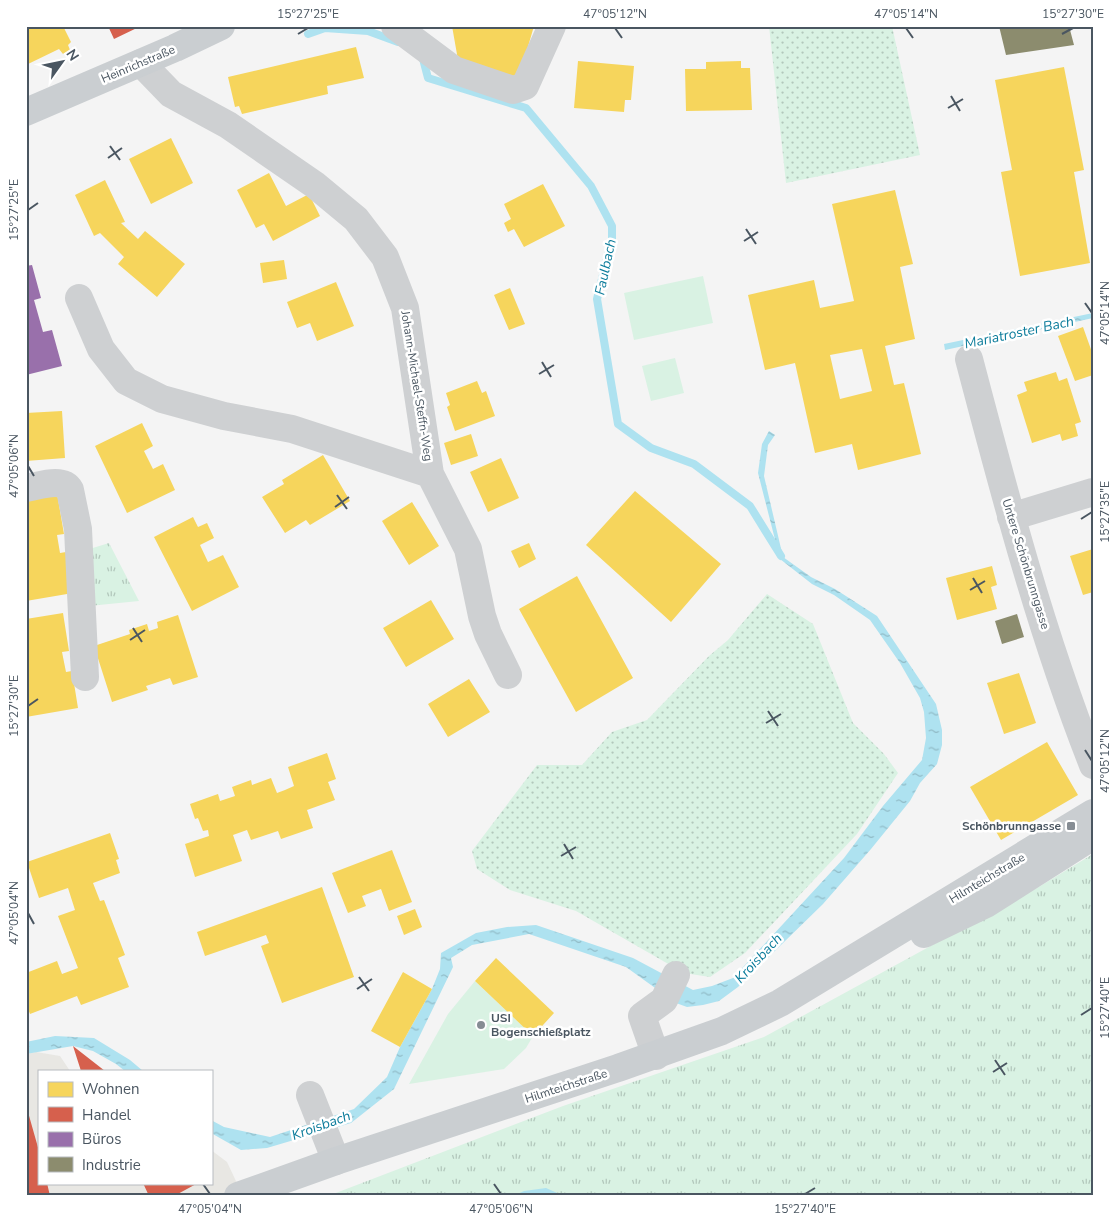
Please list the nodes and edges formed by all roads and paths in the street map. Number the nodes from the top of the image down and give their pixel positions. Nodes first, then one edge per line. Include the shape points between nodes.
1 (221, 26) edge
2 (395, 26) edge
3 (552, 26) edge
4 (141, 63) junction
5 (26, 112) edge
6 (79, 298) dead end
7 (969, 359) dead end
8 (430, 474) junction
9 (26, 488) edge
10 (1093, 492) edge
11 (1011, 517) junction
12 (508, 675) dead end
13 (85, 677) dead end
14 (1093, 765) edge
15 (1093, 813) edge
16 (1093, 836) edge
17 (880, 943) junction
18 (676, 975) dead end
19 (656, 1056) junction
20 (310, 1095) dead end
21 (336, 1161) junction
22 (238, 1196) edge

1 - 4 main road, Heinrichstraße
2 - 3 street via 454,70 513,90 525,86
4 - 5 main road, Heinrichstraße
4 - 8 street, Johann-Michael-Steffn-Weg via 171,94 228,125 315,185 356,220 385,256 405,308
6 - 8 street, Johann-Michael-Steffn-Weg via 101,349 126,382 162,399 224,416 292,429
7 - 11 street, Untere Schönbrunngasse
8 - 12 street, Johann-Michael-Steffn-Weg via 468,549 488,634
9 - 13 street via 61,482 70,490 78,530
10 - 11 street
11 - 14 street, Untere Schönbrunngasse via 1048,640
15 - 17 main road, Hilmteichstraße
16 - 17 main road, Hilmteichstraße via 986,904 928,933
17 - 19 main road, Hilmteichstraße via 751,1018
18 - 19 street via 664,1000 642,1016
19 - 21 main road, Hilmteichstraße
20 - 21 street
21 - 22 main road, Hilmteichstraße

